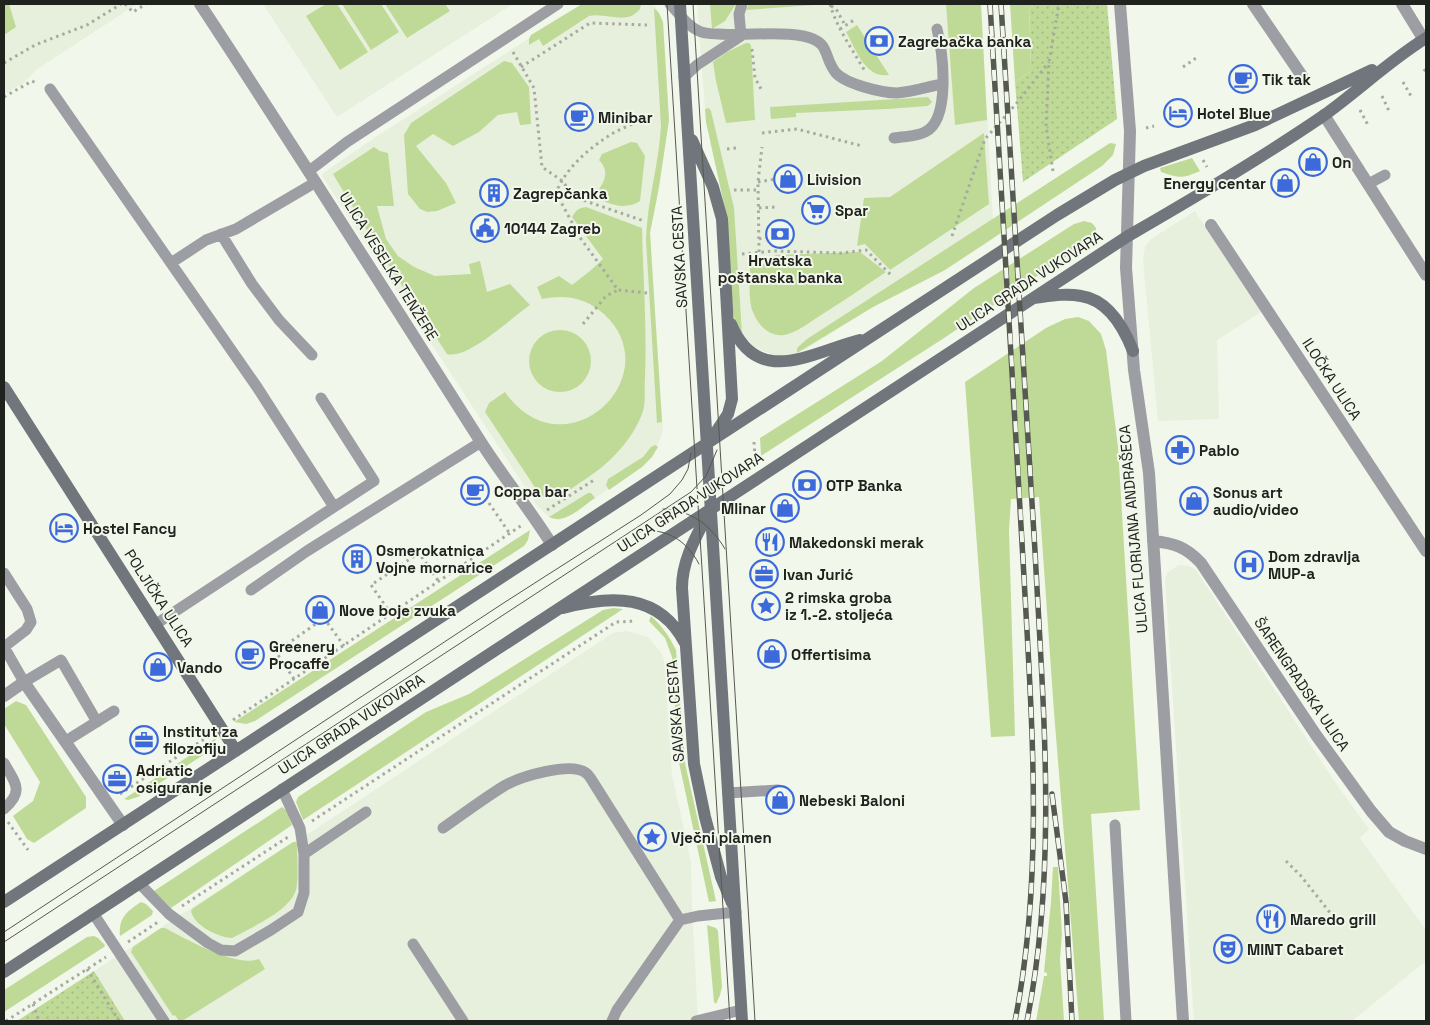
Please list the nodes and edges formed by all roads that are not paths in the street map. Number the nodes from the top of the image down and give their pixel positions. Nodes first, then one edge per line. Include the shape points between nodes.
1 (200, 4) edge
2 (558, 4) edge
3 (670, 4) edge
4 (742, 4) edge
5 (1120, 4) edge
6 (1253, 4) edge
7 (1402, 4) edge
8 (680, 9) edge
9 (937, 30) dead end
10 (746, 36) junction
11 (1425, 39) edge
12 (1393, 60) junction
13 (1302, 76) dead end
14 (684, 77) junction
15 (942, 84) junction
16 (50, 89) road end
17 (1324, 115) junction
18 (688, 132) junction
19 (894, 138) dead end
20 (309, 171) junction
21 (1128, 174) junction
22 (1385, 174) dead end
23 (316, 182) junction
24 (1368, 184) junction
25 (1211, 225) dead end
26 (221, 234) junction
27 (1128, 236) junction
28 (171, 263) junction
29 (1426, 276) edge
30 (1032, 299) junction
31 (727, 316) junction
32 (870, 338) junction
33 (1132, 351) junction
34 (312, 355) dead end
35 (4, 387) edge
36 (321, 398) dead end
37 (481, 442) junction
38 (707, 444) junction
39 (334, 507) junction
40 (711, 508) junction
41 (295, 533) junction
42 (1153, 541) junction
43 (552, 545) junction
44 (307, 551) junction
45 (1426, 552) edge
46 (4, 573) edge
47 (251, 590) dead end
48 (554, 611) junction
49 (156, 624) junction
50 (4, 647) edge
51 (687, 647) junction
52 (24, 682) junction
53 (4, 696) edge
54 (114, 711) dead end
55 (97, 722) junction
56 (66, 741) junction
57 (236, 751) junction
58 (4, 763) edge
59 (282, 789) junction
60 (778, 790) dead end
61 (728, 793) junction
62 (366, 812) dead end
63 (5, 814) edge
64 (123, 824) junction
65 (1115, 825) dead end
66 (443, 828) dead end
67 (1426, 849) edge
68 (304, 854) junction
69 (139, 883) junction
70 (4, 902) edge
71 (736, 912) junction
72 (93, 913) junction
73 (680, 920) junction
74 (413, 944) dead end
75 (4, 972) edge
76 (742, 1016) edge
77 (164, 1021) edge
78 (463, 1021) edge
79 (612, 1021) edge
80 (696, 1021) edge
81 (1126, 1021) edge
82 (1183, 1021) edge

1 - 20 street, ULICA VESELKA TENŽERE
2 - 20 lane via 347,142
3 - 8 lane
4 - 10 lane via 739,14
5 - 21 street, ULICA FLORIJANA ANDRAŠECA via 1130,131
6 - 13 street
7 - 11 street
8 - 10 lane via 690,26 701,32
8 - 14 main road, SAVSKA CESTA
9 - 15 lane via 941,45
10 - 14 lane via 697,65
10 - 15 lane via 803,36 815,40 825,48 837,74 877,90 896,93
11 - 12 main road, ULICA GRADA VUKOVARA
12 - 17 main road, ULICA GRADA VUKOVARA
12 - 21 main road, ULICA GRADA VUKOVARA via 1277,116 1166,156
14 - 18 main road, SAVSKA CESTA
15 - 19 lane via 940,110 932,127 916,135
16 - 28 lane
17 - 24 street
17 - 27 main road, ULICA GRADA VUKOVARA via 1217,185
18 - 31 main road via 713,188 722,220
18 - 38 main road, SAVSKA CESTA
20 - 23 street, ULICA VESELKA TENŽERE
21 - 27 street, ULICA FLORIJANA ANDRAŠECA
21 - 32 main road, ULICA GRADA VUKOVARA via 1057,216
22 - 24 lane
23 - 26 lane
23 - 37 street, ULICA VESELKA TENŽERE
24 - 29 street
25 - 45 street, ILOČKA ULICA
26 - 28 lane
26 - 34 lane via 279,320
27 - 30 main road, ULICA GRADA VUKOVARA
27 - 33 street, ULICA FLORIJANA ANDRAŠECA via 1126,268
28 - 39 lane via 257,386
30 - 33 main road via 1070,295 1092,300 1120,323
30 - 40 main road, ULICA GRADA VUKOVARA
31 - 32 main road via 744,346 772,361 799,360
31 - 38 main road via 731,406
32 - 38 main road, ULICA GRADA VUKOVARA
33 - 42 street, ULICA FLORIJANA ANDRAŠECA via 1148,473
35 - 49 main road, POLJIČKA ULICA
36 - 39 lane via 374,481
37 - 43 street, ULICA VESELKA TENŽERE
37 - 44 lane
38 - 40 main road, SAVSKA CESTA
38 - 43 main road, ULICA GRADA VUKOVARA
39 - 41 lane
40 - 48 main road, ULICA GRADA VUKOVARA
40 - 51 main road, SAVSKA CESTA via 692,543 683,570
40 - 61 main road, SAVSKA CESTA
41 - 44 lane
41 - 49 lane
42 - 67 street, ŠARENGRADSKA ULICA via 1170,542 1197,559 1371,811 1390,832 1405,842
42 - 82 street, ULICA FLORIJANA ANDRAŠECA
43 - 57 main road, ULICA GRADA VUKOVARA
44 - 47 lane
46 - 50 lane via 27,609 30,622 26,630
48 - 51 main road via 614,599 632,600 646,604 664,616
48 - 59 main road, ULICA GRADA VUKOVARA
49 - 57 main road, POLJIČKA ULICA
50 - 52 lane
51 - 71 main road, SAVSKA CESTA via 696,776 721,877
52 - 53 street
52 - 55 lane via 61,660
52 - 56 street
54 - 55 lane
55 - 56 lane
56 - 64 street
57 - 64 main road, ULICA GRADA VUKOVARA
58 - 63 lane via 17,792
59 - 68 lane via 300,828
59 - 69 main road, ULICA GRADA VUKOVARA
60 - 61 lane
61 - 71 main road, SAVSKA CESTA
62 - 68 lane
64 - 70 main road, ULICA GRADA VUKOVARA
65 - 81 lane
66 - 73 lane via 521,778 563,768 578,768 587,773
68 - 69 lane via 304,894 298,912 235,951 221,950 208,943 169,914
69 - 72 main road, ULICA GRADA VUKOVARA
71 - 73 lane
71 - 76 main road, SAVSKA CESTA
72 - 75 main road, ULICA GRADA VUKOVARA
72 - 77 lane
73 - 79 lane
74 - 78 lane
76 - 80 lane

